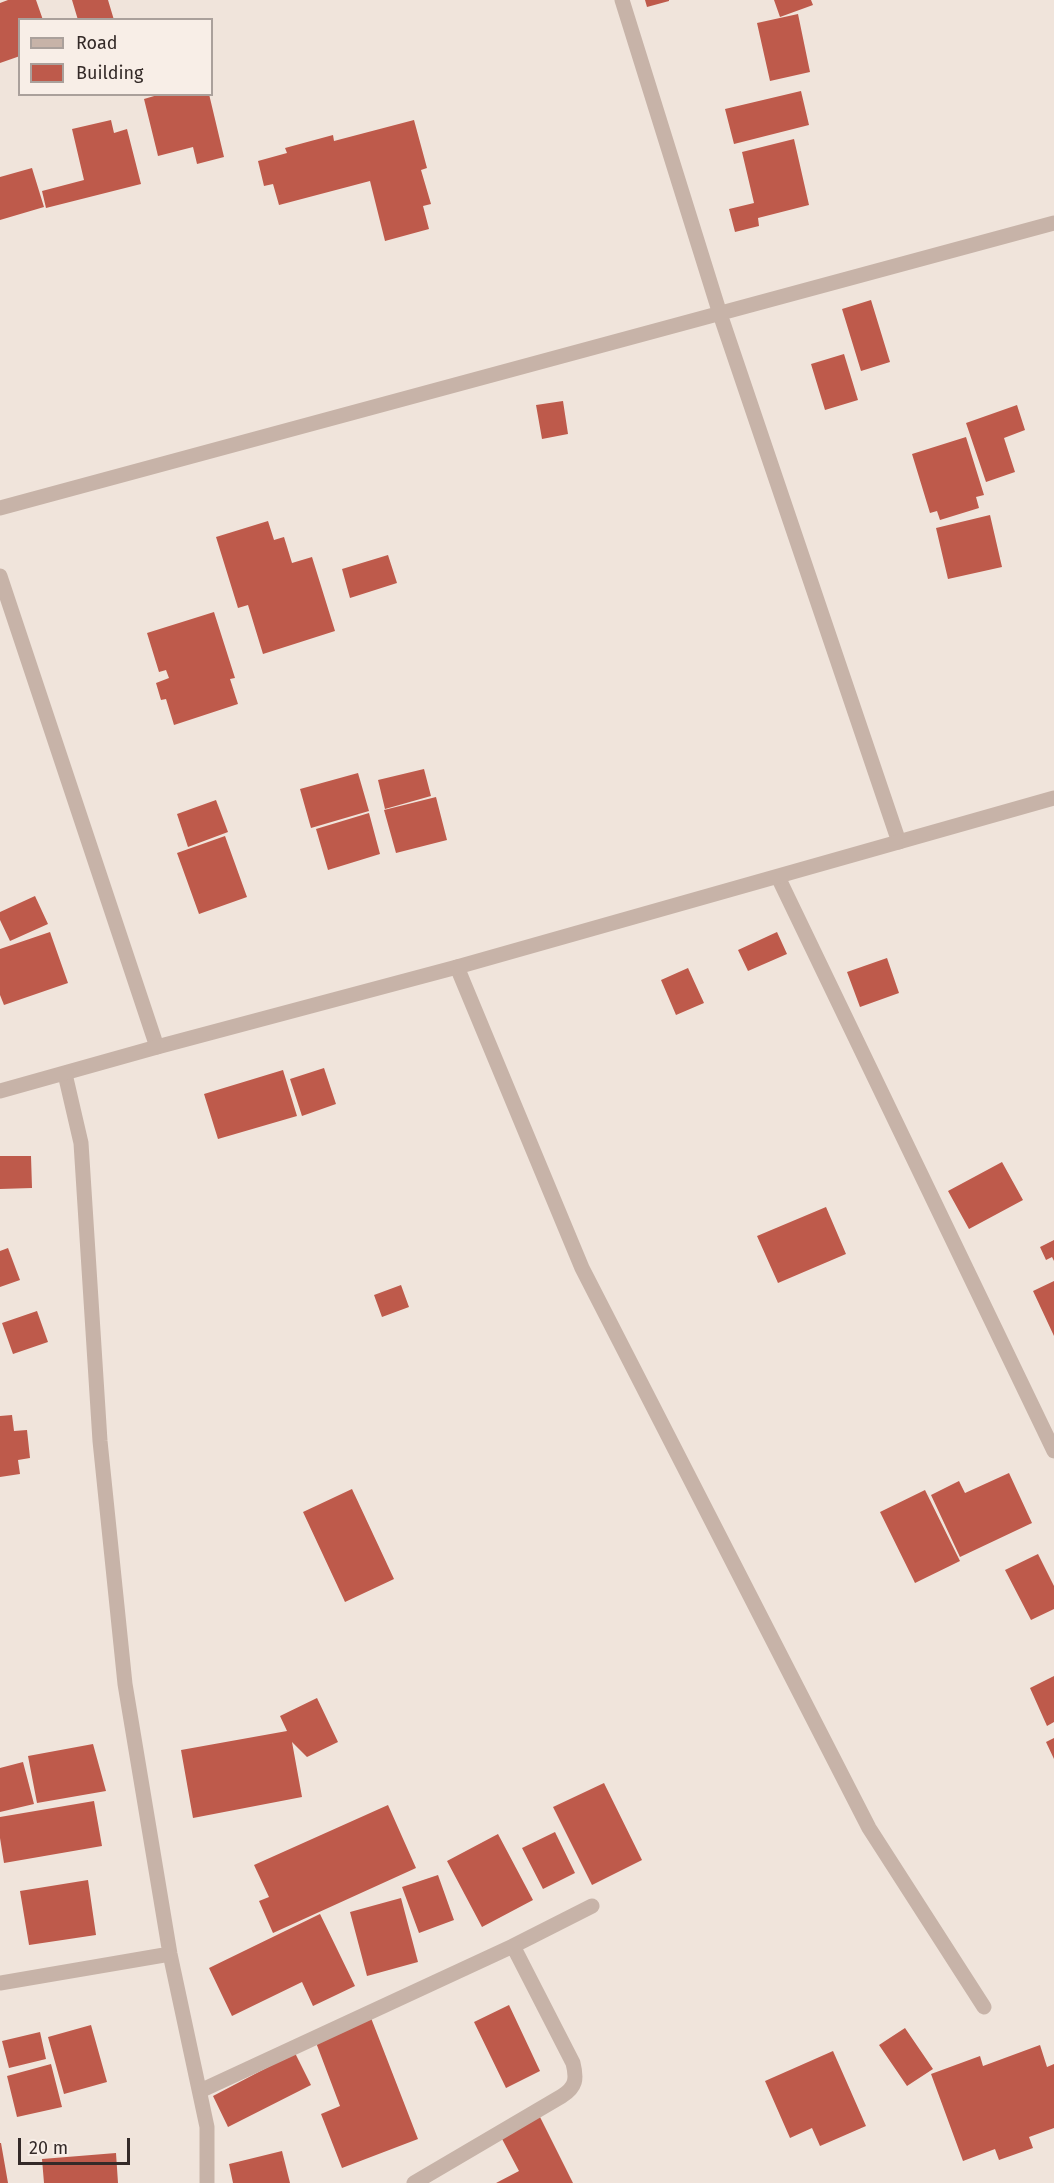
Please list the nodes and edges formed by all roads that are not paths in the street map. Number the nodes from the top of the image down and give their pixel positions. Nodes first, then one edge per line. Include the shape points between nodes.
1 (622, 0) edge
2 (1054, 223) edge
3 (720, 314) junction
4 (0, 508) edge
5 (0, 576) edge
6 (1054, 798) edge
7 (899, 842) junction
8 (778, 877) junction
9 (456, 967) junction
10 (157, 1047) junction
11 (65, 1074) junction
12 (0, 1092) edge
13 (1054, 1451) edge
14 (592, 1906) dead end
15 (513, 1946) junction
16 (170, 1954) junction
17 (0, 1983) edge
18 (984, 2007) dead end
19 (200, 2091) junction
20 (207, 2183) edge
21 (414, 2183) edge

1 - 3 street
2 - 3 street
3 - 4 street
3 - 7 street
5 - 10 street
6 - 7 street
7 - 8 street
8 - 9 street
8 - 13 street
9 - 10 street
9 - 18 street via 582,1268 870,1828
10 - 11 street
11 - 12 street
11 - 16 street via 81,1143 100,1441 125,1684
14 - 15 street
15 - 19 street
15 - 21 street via 573,2063 575,2083 562,2096
16 - 17 street
16 - 19 street
19 - 20 street via 207,2127

